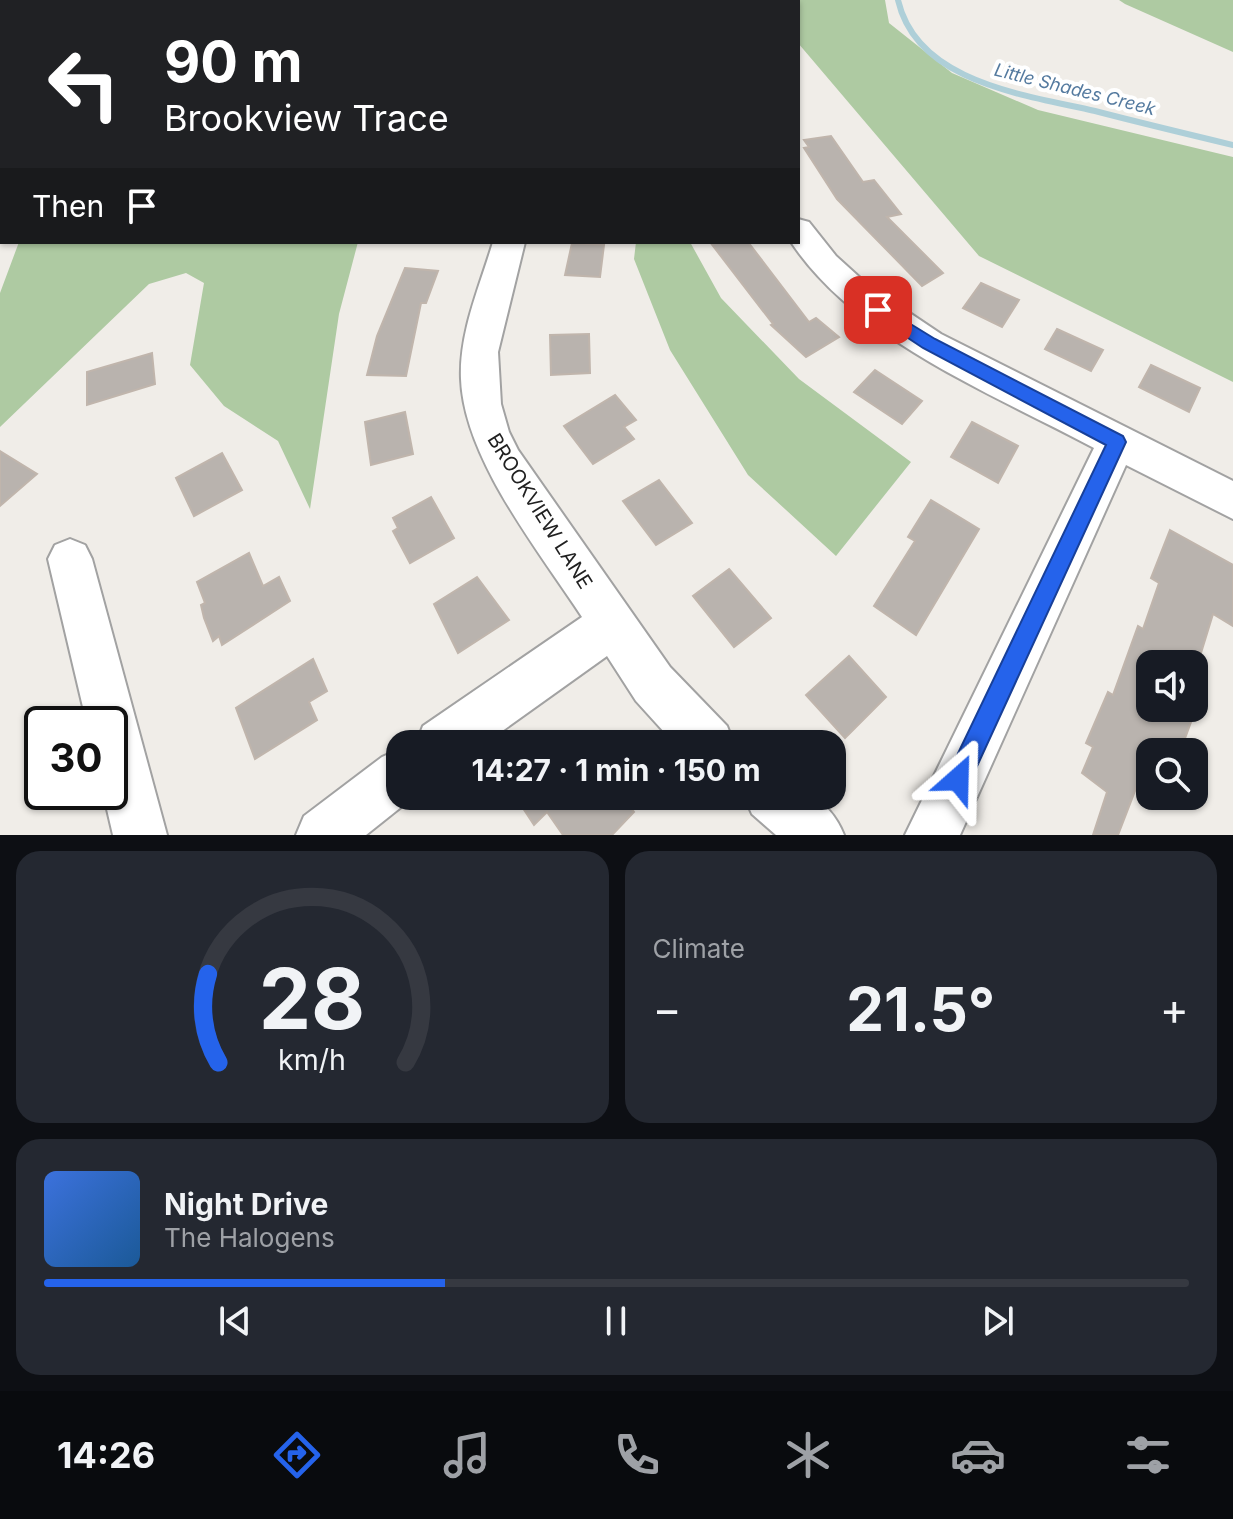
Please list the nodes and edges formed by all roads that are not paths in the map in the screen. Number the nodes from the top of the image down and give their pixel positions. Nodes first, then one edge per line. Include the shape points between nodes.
1 (800, 231) edge
2 (508, 244) edge
3 (1117, 442) junction
4 (1233, 501) edge
5 (70, 559) dead end
6 (612, 624) junction
7 (461, 730) edge
8 (696, 730) edge
9 (386, 786) edge
10 (787, 810) edge
11 (140, 835) edge
12 (323, 835) edge
13 (817, 835) edge
14 (932, 835) edge

1 - 3 street via 831,270 896,323
2 - 6 street, BROOKVIEW LANE via 478,355 481,408 504,462
3 - 4 street
3 - 14 street
5 - 11 street
6 - 7 street
6 - 8 street, BROOKVIEW LANE via 653,684
9 - 12 street
10 - 13 street

